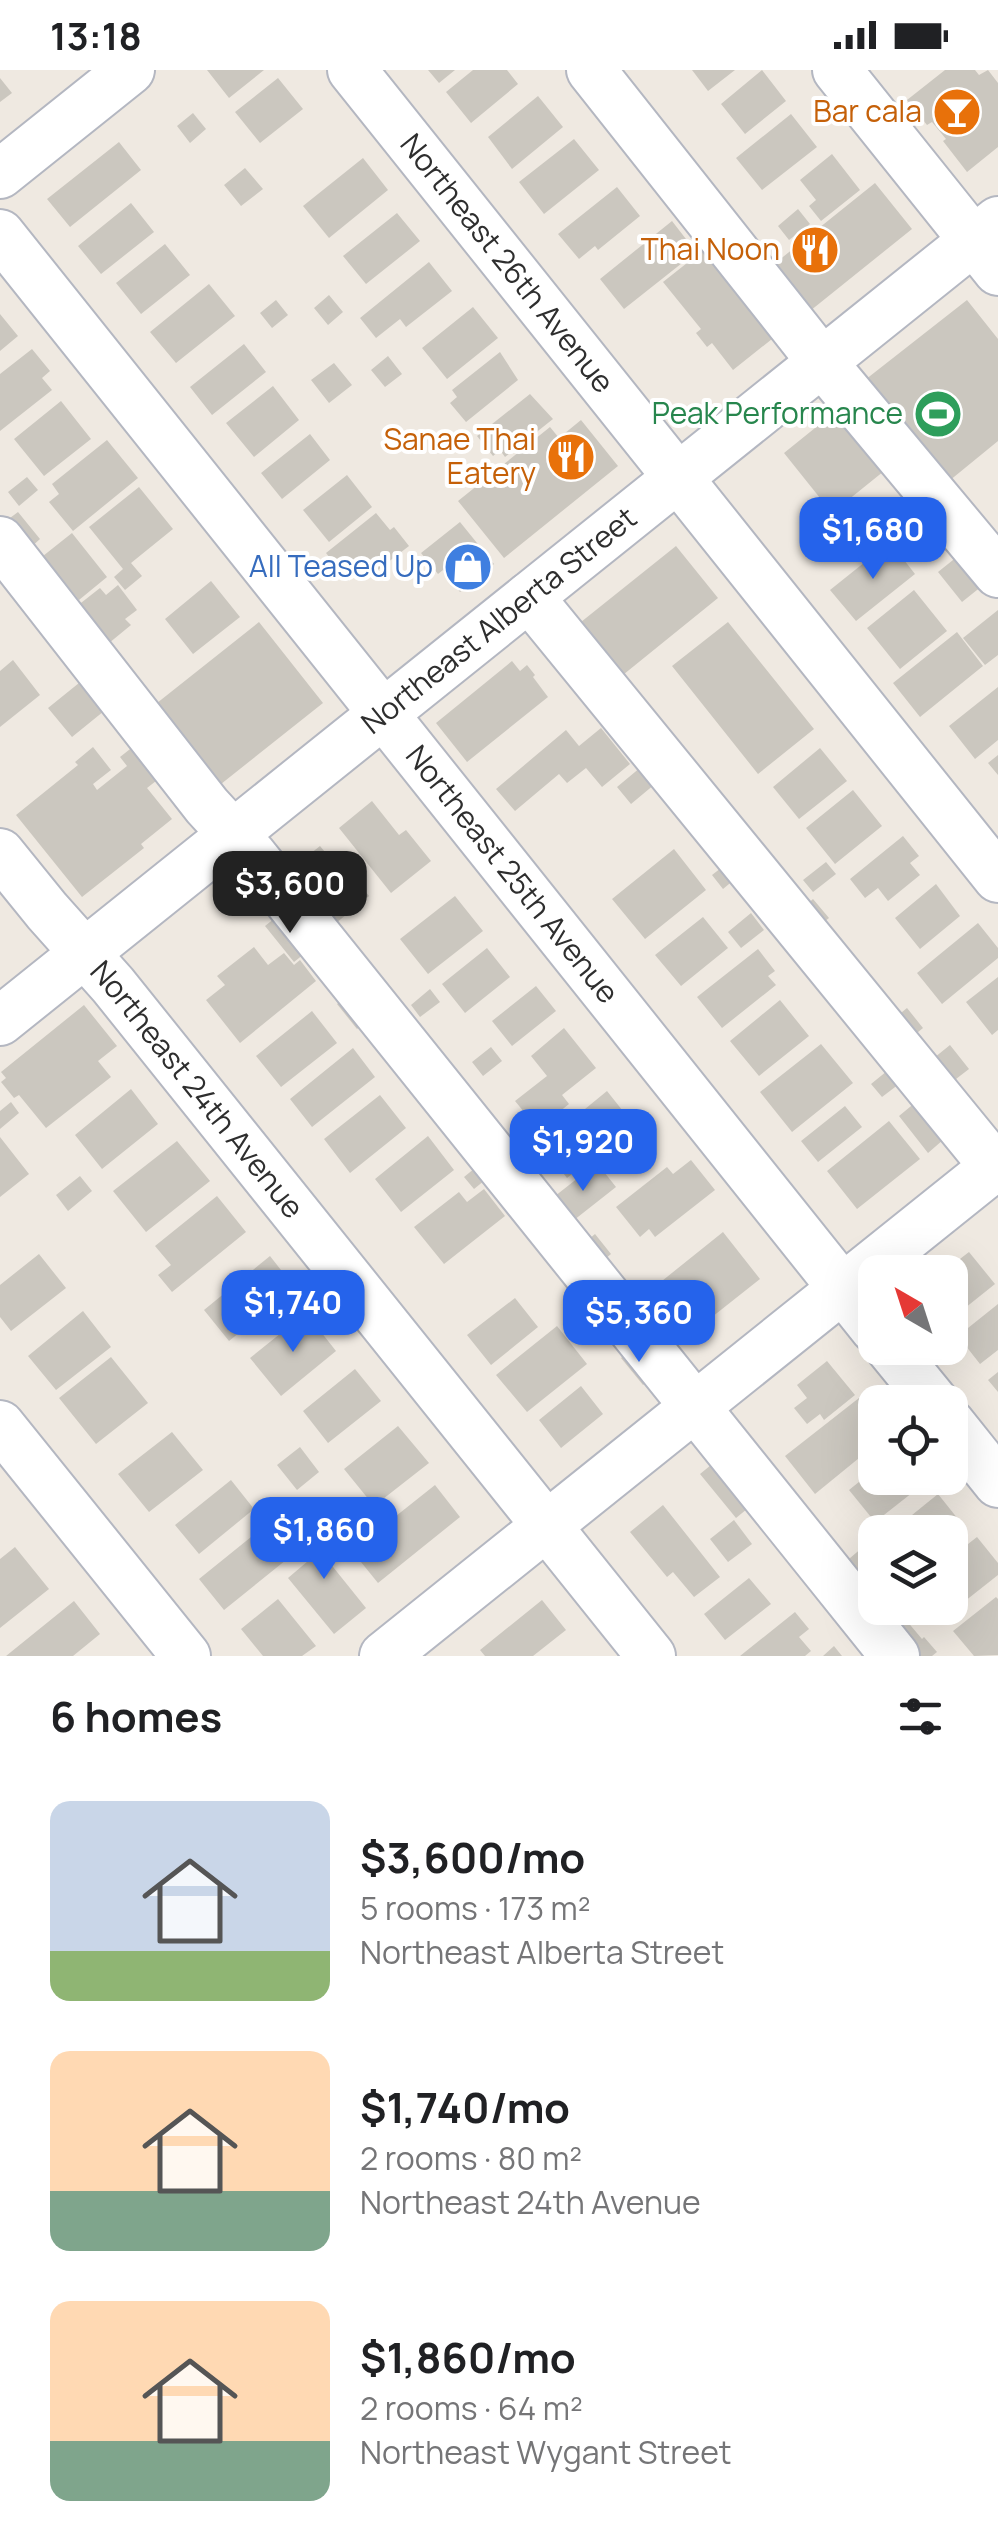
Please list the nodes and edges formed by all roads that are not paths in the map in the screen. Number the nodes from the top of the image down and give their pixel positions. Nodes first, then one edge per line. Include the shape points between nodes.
1 (352, 70) edge
2 (592, 70) edge
3 (837, 70) edge
4 (117, 74) edge
5 (0, 174) edge
6 (0, 234) edge
7 (990, 244) edge
8 (822, 362) junction
9 (678, 477) junction
10 (0, 541) edge
11 (998, 573) edge
12 (529, 597) junction
13 (382, 714) junction
14 (234, 833) junction
15 (0, 853) edge
16 (998, 878) edge
17 (84, 953) junction
18 (0, 1021) edge
19 (997, 1167) edge
20 (843, 1290) junction
21 (858, 1308) edge
22 (904, 1365) edge
23 (920, 1385) edge
24 (696, 1407) junction
25 (0, 1425) edge
26 (968, 1446) edge
27 (998, 1483) edge
28 (547, 1525) junction
29 (186, 1656) edge
30 (384, 1656) edge
31 (651, 1656) edge
32 (894, 1656) edge

1 - 9 street, Northeast 26th Avenue
2 - 8 street
3 - 7 street
4 - 5 street
6 - 13 street, Northeast 25th Avenue
7 - 8 street, Northeast Alberta Street
8 - 9 street, Northeast Alberta Street
8 - 11 street
9 - 12 street, Northeast Alberta Street
9 - 16 street, Northeast 26th Avenue
10 - 14 street
12 - 13 street, Northeast Alberta Street
12 - 19 street
13 - 14 street, Northeast Alberta Street
13 - 20 street, Northeast 25th Avenue
14 - 17 street, Northeast Alberta Street
14 - 24 street
15 - 17 street, Northeast 24th Avenue
17 - 18 street, Northeast Alberta Street
17 - 28 street, Northeast 24th Avenue
19 - 20 street
20 - 21 street, Northeast 25th Avenue
20 - 24 street
22 - 23 street
24 - 28 street
24 - 32 street
25 - 29 street
26 - 27 street
28 - 30 street
28 - 31 street, Northeast 24th Avenue

